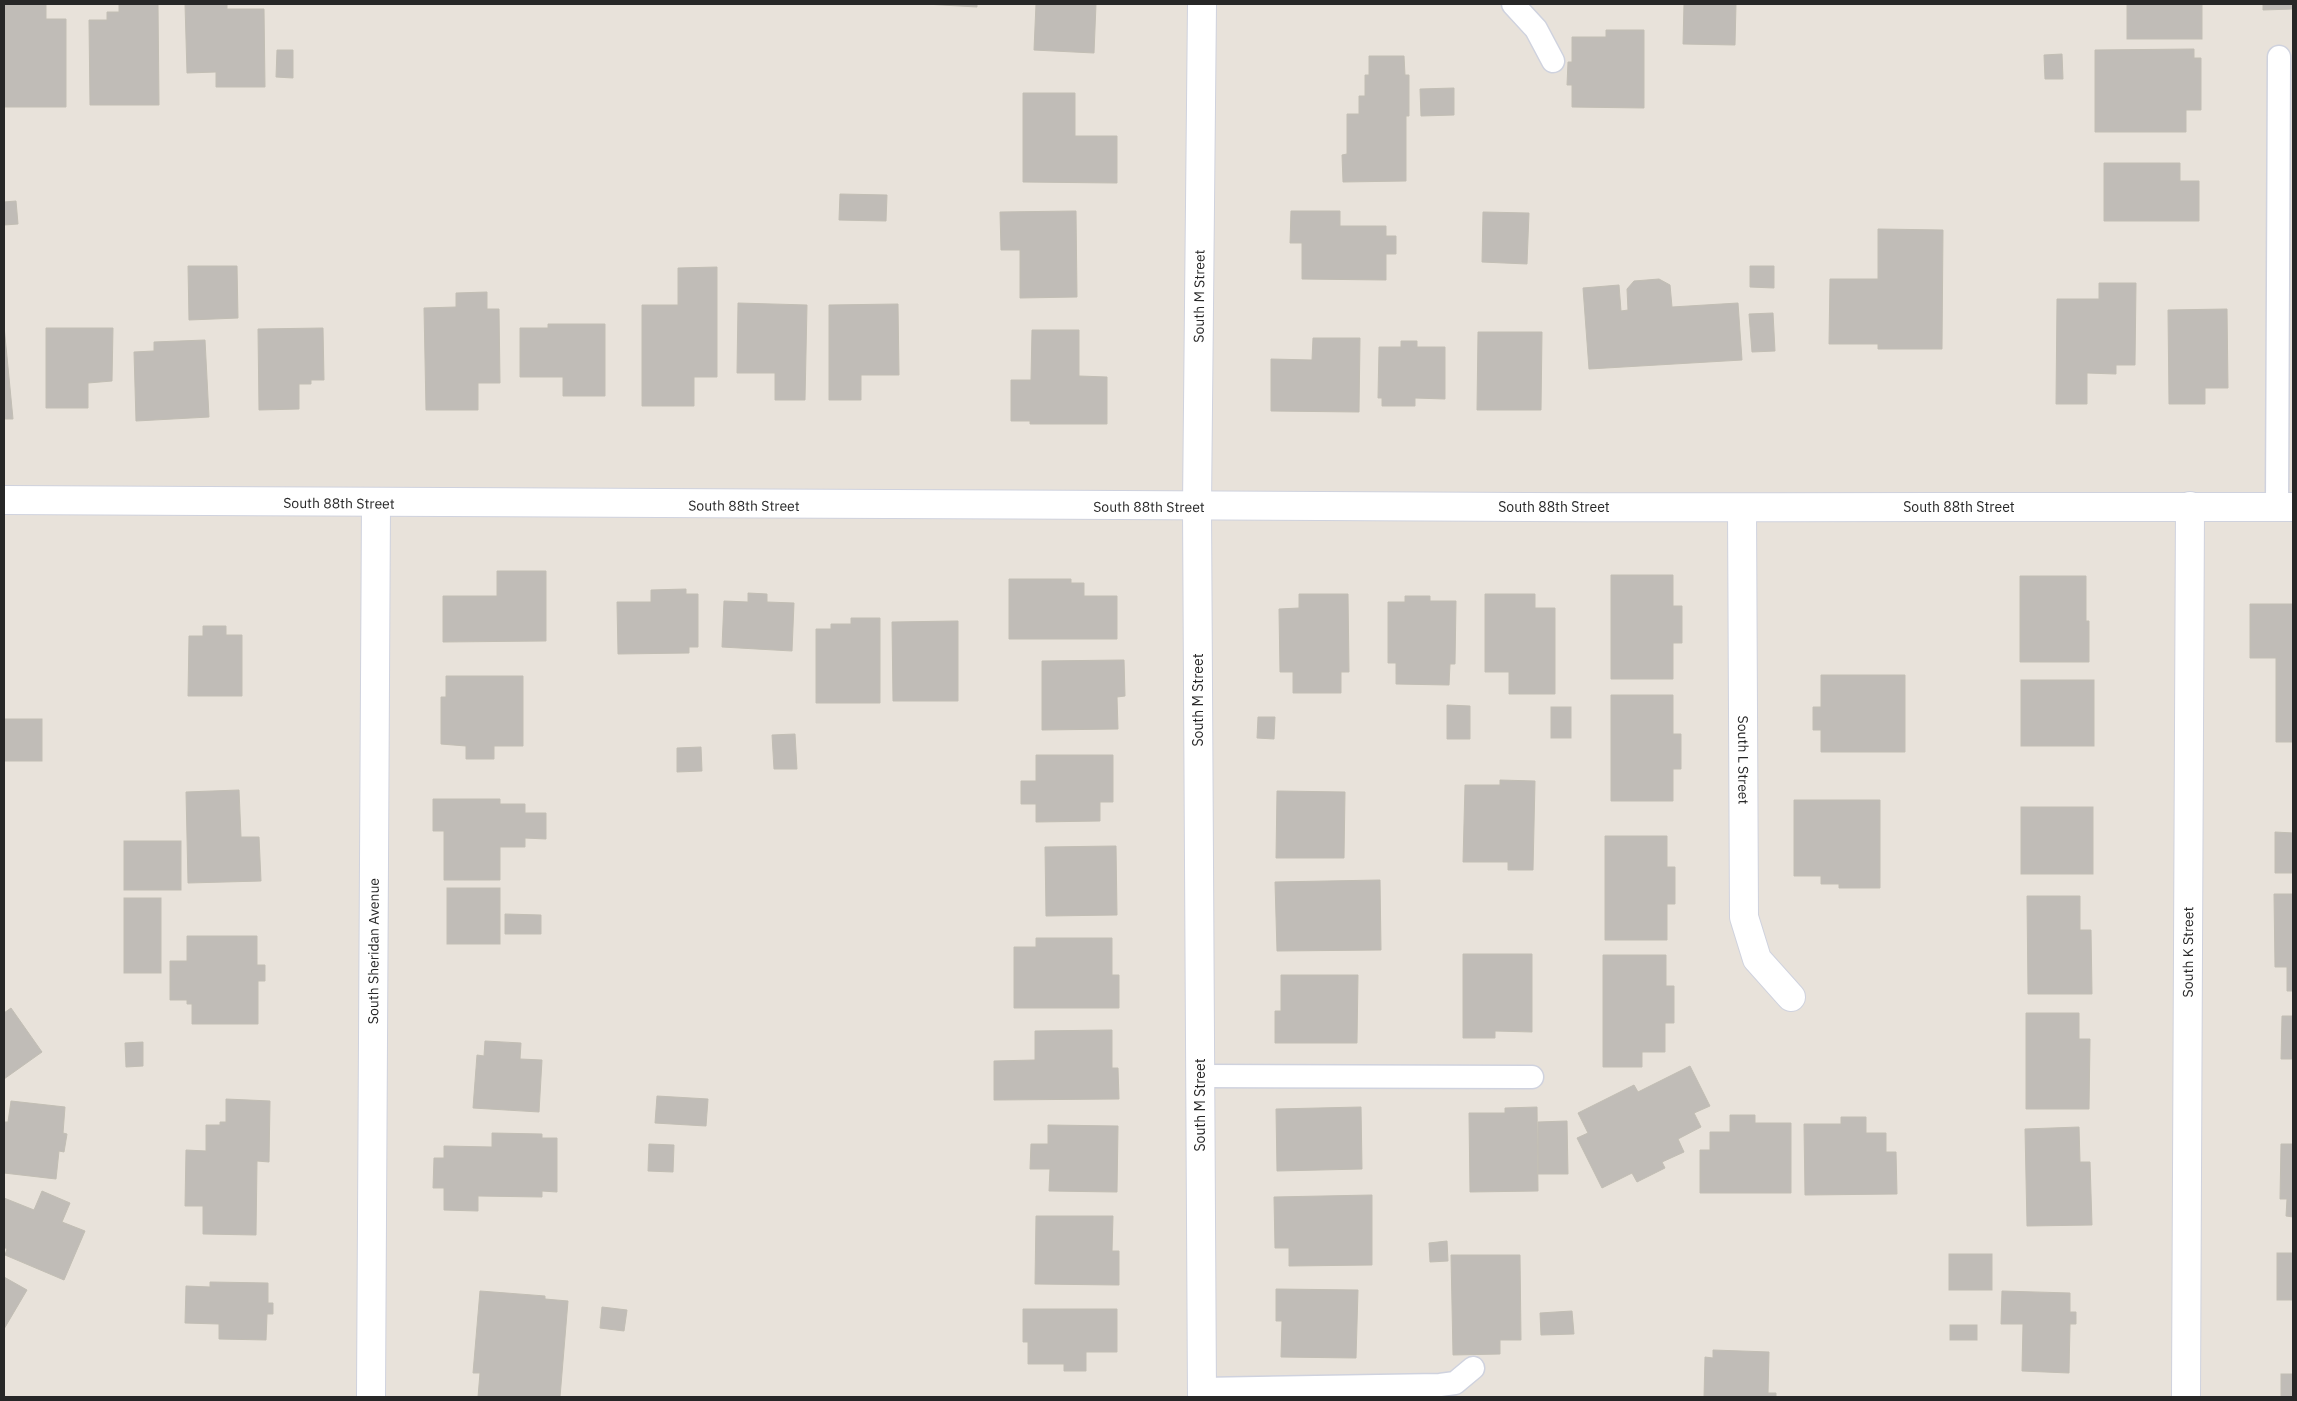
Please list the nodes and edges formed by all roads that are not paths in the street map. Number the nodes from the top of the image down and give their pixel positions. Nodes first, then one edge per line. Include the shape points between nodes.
1 (1202, 4) edge
2 (1513, 4) edge
3 (2279, 57) dead end
4 (1553, 61) dead end
5 (4, 500) edge
6 (376, 504) junction
7 (2190, 506) junction
8 (1197, 507) junction
9 (2285, 507) edge
10 (1742, 508) junction
11 (1791, 997) dead end
12 (1200, 1076) junction
13 (1532, 1077) dead end
14 (1473, 1368) dead end
15 (1202, 1393) edge
16 (371, 1397) edge
17 (2186, 1397) edge

1 - 8 street, South M Street
2 - 4 lane via 1536,29
3 - 9 lane
5 - 6 street, South 88th Street
6 - 8 street, South 88th Street
6 - 16 street, South Sheridan Avenue
7 - 9 street, South 88th Street
7 - 10 street, South 88th Street
7 - 17 street, South K Street
8 - 10 street, South 88th Street
8 - 12 street, South M Street
10 - 11 street, South L Street via 1744,917 1757,959
12 - 13 lane
12 - 15 street, South M Street
14 - 15 lane via 1455,1383 1440,1385

